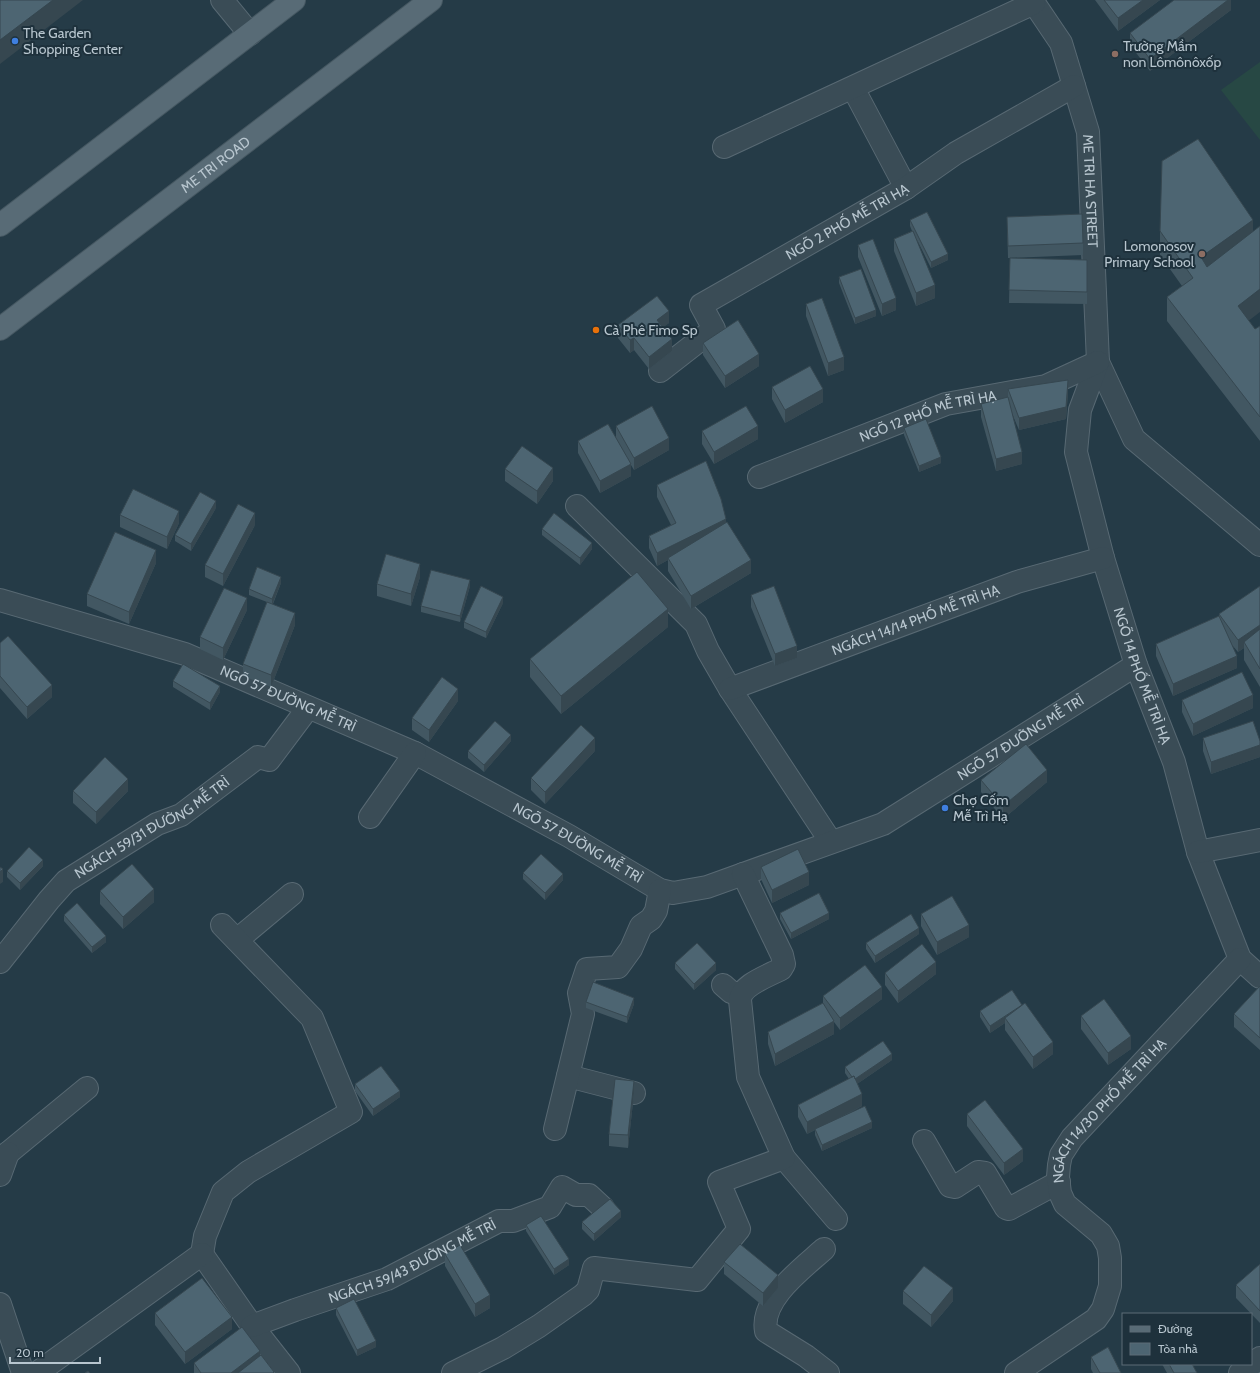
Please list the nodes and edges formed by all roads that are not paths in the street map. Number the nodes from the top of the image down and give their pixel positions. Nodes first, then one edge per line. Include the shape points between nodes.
1 (222, 0) edge
2 (294, 0) edge
3 (431, 0) edge
4 (1033, 2) edge
5 (250, 34) junction
6 (1074, 86) junction
7 (853, 88) junction
8 (724, 147) dead end
9 (906, 188) junction
10 (0, 225) edge
11 (0, 329) edge
12 (1098, 362) junction
13 (660, 371) dead end
14 (759, 477) dead end
15 (577, 506) dead end
16 (1260, 545) edge
17 (1103, 558) junction
18 (0, 600) edge
19 (1136, 665) junction
20 (730, 689) junction
21 (308, 708) junction
22 (416, 753) junction
23 (370, 817) dead end
24 (1260, 840) edge
25 (831, 842) junction
26 (1198, 852) junction
27 (743, 874) junction
28 (660, 890) junction
29 (292, 894) dead end
30 (222, 925) dead end
31 (237, 940) junction
32 (1240, 959) junction
33 (0, 962) edge
34 (1260, 977) edge
35 (568, 1076) junction
36 (87, 1088) dead end
37 (634, 1093) edge
38 (555, 1129) dead end
39 (924, 1141) dead end
40 (4, 1151) edge
41 (784, 1158) junction
42 (0, 1175) edge
43 (1059, 1182) junction
44 (603, 1208) edge
45 (836, 1219) dead end
46 (824, 1249) dead end
47 (202, 1254) junction
48 (0, 1304) edge
49 (252, 1326) junction
50 (1251, 1365) edge
51 (23, 1373) edge
52 (37, 1373) edge
53 (289, 1373) edge
54 (453, 1373) edge
55 (828, 1373) edge
56 (1016, 1373) edge
57 (1240, 1373) edge

1 - 5 street
2 - 5 main road
3 - 11 main road, ME TRI ROAD
4 - 6 street, ME TRI HA STREET via 1061,43
4 - 7 street
5 - 10 main road
6 - 9 street, NGÕ 2 PHỐ MỄ TRÌ HẠ via 956,153
6 - 12 street, ME TRI HA STREET via 1088,132
7 - 8 street
7 - 9 street
9 - 13 street, NGÕ 2 PHỐ MỄ TRÌ HẠ via 701,304 714,329
12 - 14 street, NGÕ 12 PHỐ MỄ TRÌ HẠ via 1046,386 946,404
12 - 16 street, ME TRI HA STREET via 1134,438
12 - 17 street, NGÕ 14 PHỐ MỄ TRÌ HẠ via 1080,410 1076,452
15 - 20 street via 696,624
17 - 19 street, NGÕ 14 PHỐ MỄ TRÌ HẠ
17 - 20 street, NGÁCH 14/14 PHỐ MỄ TRÌ HẠ via 1017,582
18 - 21 street, NGÕ 57 ĐƯỜNG MỄ TRÌ via 185,654
19 - 25 street, NGÕ 57 ĐƯỜNG MỄ TRÌ via 883,824
19 - 26 street, NGÕ 14 PHỐ MỄ TRÌ HẠ via 1174,762
20 - 25 street
21 - 22 street, NGÕ 57 ĐƯỜNG MỄ TRÌ
21 - 33 street, NGÁCH 59/31 ĐƯỜNG MỄ TRÌ via 269,760 258,757 181,815 157,824 66,881
22 - 23 street
22 - 28 street, NGÕ 57 ĐƯỜNG MỄ TRÌ via 569,836
24 - 26 street
25 - 27 street, NGÕ 57 ĐƯỜNG MỄ TRÌ
26 - 32 street, NGÕ 14 PHỐ MỄ TRÌ HẠ
27 - 28 street, NGÕ 57 ĐƯỜNG MỄ TRÌ via 707,887 673,893
27 - 41 street via 784,964 781,969 745,989 731,990 748,1077
28 - 35 street via 656,911 642,926 631,949 618,967 587,969 579,993 583,1014
29 - 31 street
30 - 31 street
31 - 47 street via 312,1018 351,1112 248,1172 224,1192 205,1236
32 - 34 street, NGÕ 14 PHỐ MỄ TRÌ HẠ
32 - 43 street, NGÁCH 14/30 PHỐ MỄ TRÌ HẠ via 1072,1138 1061,1155
35 - 37 street
35 - 38 street
36 - 40 street
39 - 43 street via 950,1186 955,1187 982,1171 1009,1209
40 - 42 street
41 - 45 street
41 - 54 street via 719,1182 739,1229 697,1280 594,1268 588,1290 583,1295 503,1348
43 - 56 street, NGÁCH 14/30 PHỐ MỄ TRÌ HẠ via 1065,1204 1101,1234 1108,1246 1110,1286 1103,1309 1096,1318
44 - 49 street, NGÁCH 59/43 ĐƯỜNG MỄ TRÌ via 589,1195 576,1195 562,1188 550,1207 513,1221 499,1221 387,1279
46 - 55 street via 789,1280 770,1305 765,1321 766,1331
47 - 49 street
47 - 52 street
48 - 51 street
49 - 53 street
50 - 57 street

